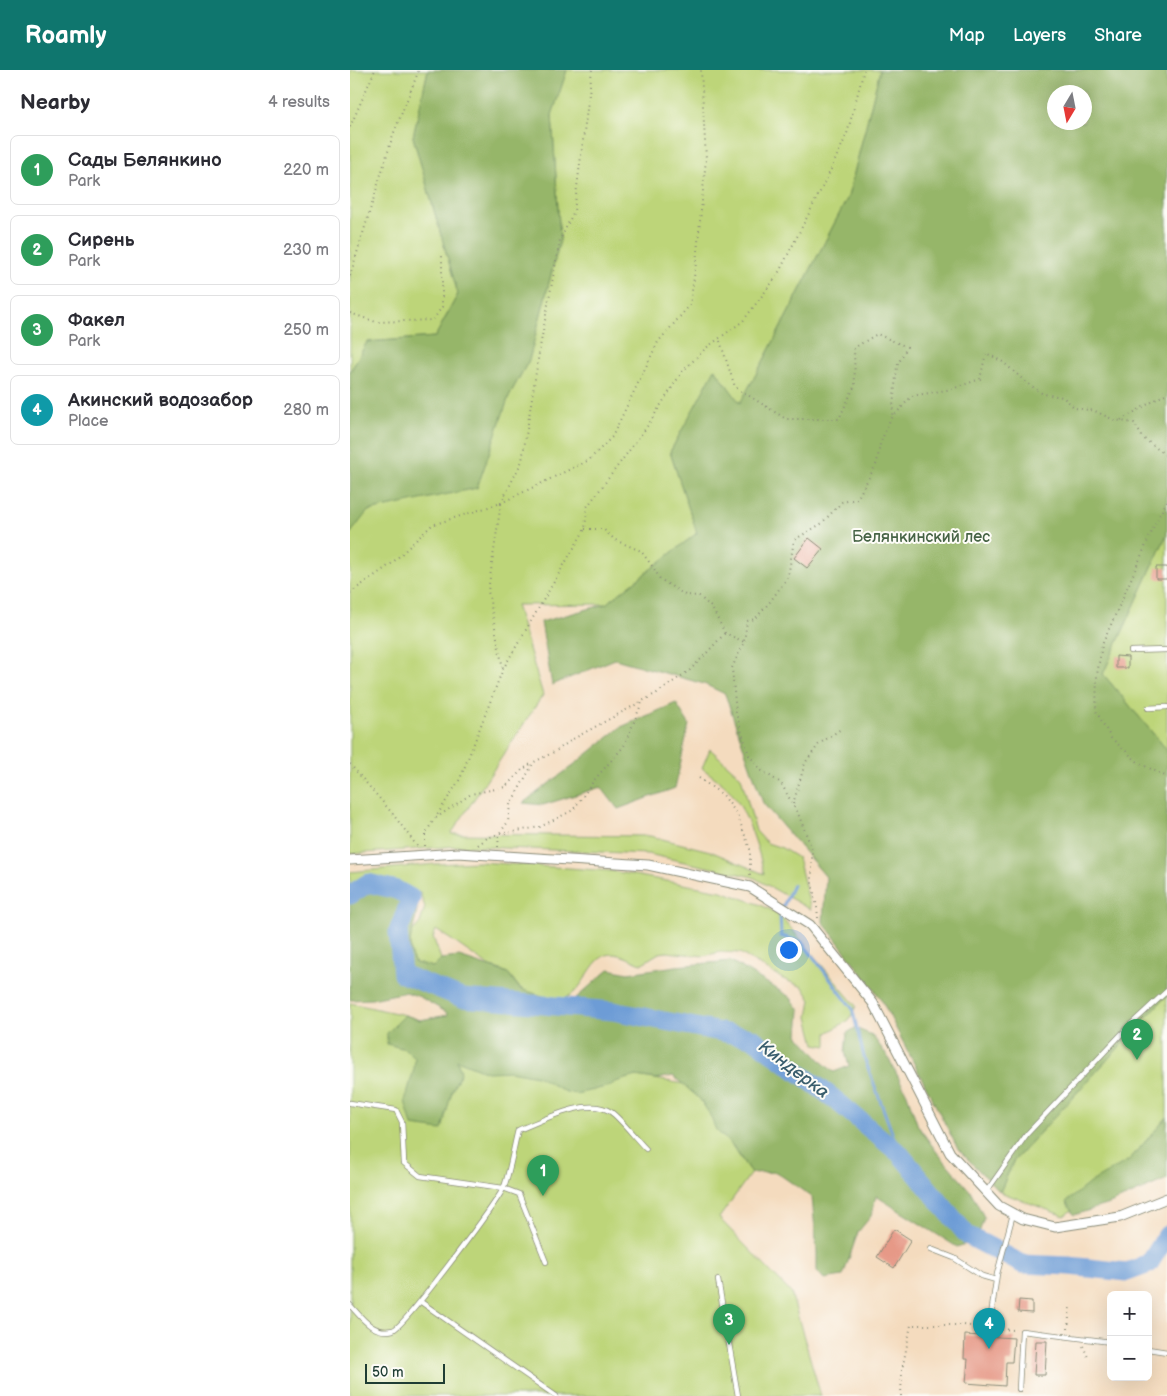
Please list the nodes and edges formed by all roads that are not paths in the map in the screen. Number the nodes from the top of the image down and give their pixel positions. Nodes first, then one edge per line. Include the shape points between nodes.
1 (1167, 650) edge
2 (1131, 651) dead end
3 (1167, 707) edge
4 (1148, 708) dead end
5 (350, 860) edge
6 (1167, 991) edge
7 (350, 1103) edge
8 (646, 1149) dead end
9 (503, 1188) junction
10 (986, 1193) junction
11 (1167, 1198) edge
12 (1013, 1214) junction
13 (931, 1250) dead end
14 (546, 1262) dead end
15 (718, 1280) dead end
16 (996, 1280) junction
17 (421, 1302) junction
18 (350, 1305) edge
19 (989, 1329) road end
20 (1107, 1341) edge
21 (1152, 1350) edge
22 (1167, 1352) edge
23 (1019, 1389) dead end
24 (556, 1396) edge
25 (738, 1396) edge

1 - 2 lane
3 - 4 lane
5 - 10 street via 468,854 648,865 750,886 810,925 873,1003 950,1153
6 - 10 lane via 1129,1026 1027,1134
7 - 9 lane via 396,1110 402,1122 404,1163 420,1176
8 - 9 lane via 611,1112 580,1107 518,1130
9 - 14 lane via 519,1194
9 - 17 lane
10 - 12 street
11 - 12 street via 1120,1218 1055,1227
12 - 16 lane
13 - 16 lane
15 - 25 lane
16 - 19 lane
17 - 18 lane via 396,1330 386,1331 372,1328
17 - 24 lane
20 - 23 lane via 1022,1330
21 - 22 lane

